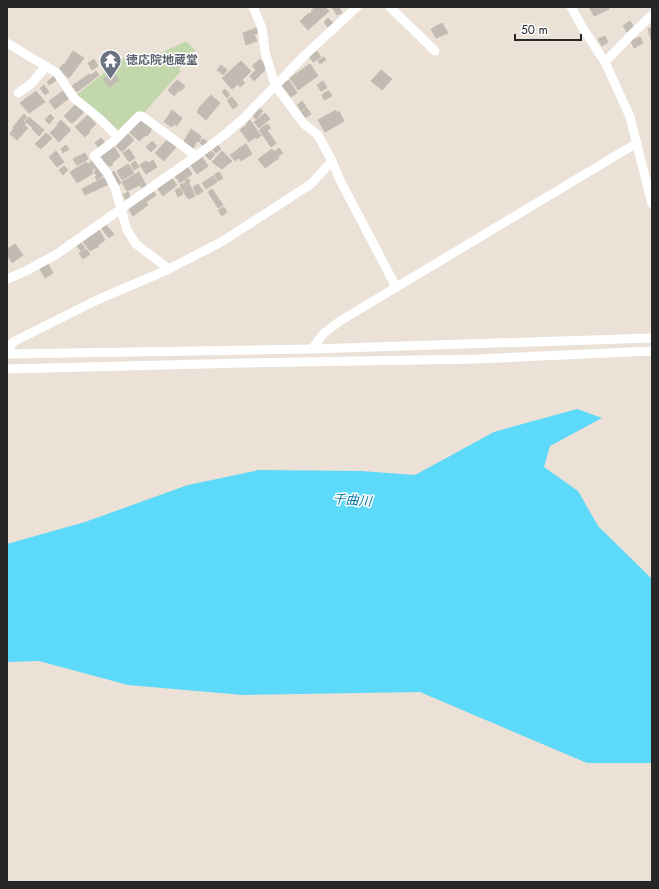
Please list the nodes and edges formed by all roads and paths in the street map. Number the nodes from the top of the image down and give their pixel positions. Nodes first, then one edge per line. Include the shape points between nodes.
1 (253, 7) edge
2 (357, 7) edge
3 (390, 7) edge
4 (571, 7) edge
5 (652, 15) edge
6 (7, 43) edge
7 (435, 51) dead end
8 (605, 62) junction
9 (46, 66) junction
10 (275, 85) junction
11 (18, 93) dead end
12 (118, 137) junction
13 (636, 143) junction
14 (196, 156) junction
15 (332, 160) junction
16 (652, 204) edge
17 (122, 208) junction
18 (169, 269) junction
19 (7, 279) edge
20 (396, 287) junction
21 (652, 338) edge
22 (312, 349) junction
23 (652, 351) edge
24 (7, 353) edge
25 (7, 369) edge

1 - 10 street via 262,28 265,52
2 - 10 street
3 - 7 street
4 - 8 street
5 - 8 street
6 - 9 street
8 - 13 street via 630,117
9 - 11 street via 31,84
9 - 12 street via 57,73 74,98
10 - 14 street via 243,118
10 - 15 street via 304,124 318,135
12 - 14 street via 142,116
12 - 17 street via 94,156 107,173
13 - 16 street
13 - 20 street
14 - 17 street
15 - 18 street via 311,184 224,241
15 - 20 street
17 - 18 street via 127,230 136,244
17 - 19 street via 57,254
18 - 24 street via 97,300 13,342
20 - 22 street via 340,321 324,334
21 - 22 street
22 - 24 street
23 - 25 street via 477,359

